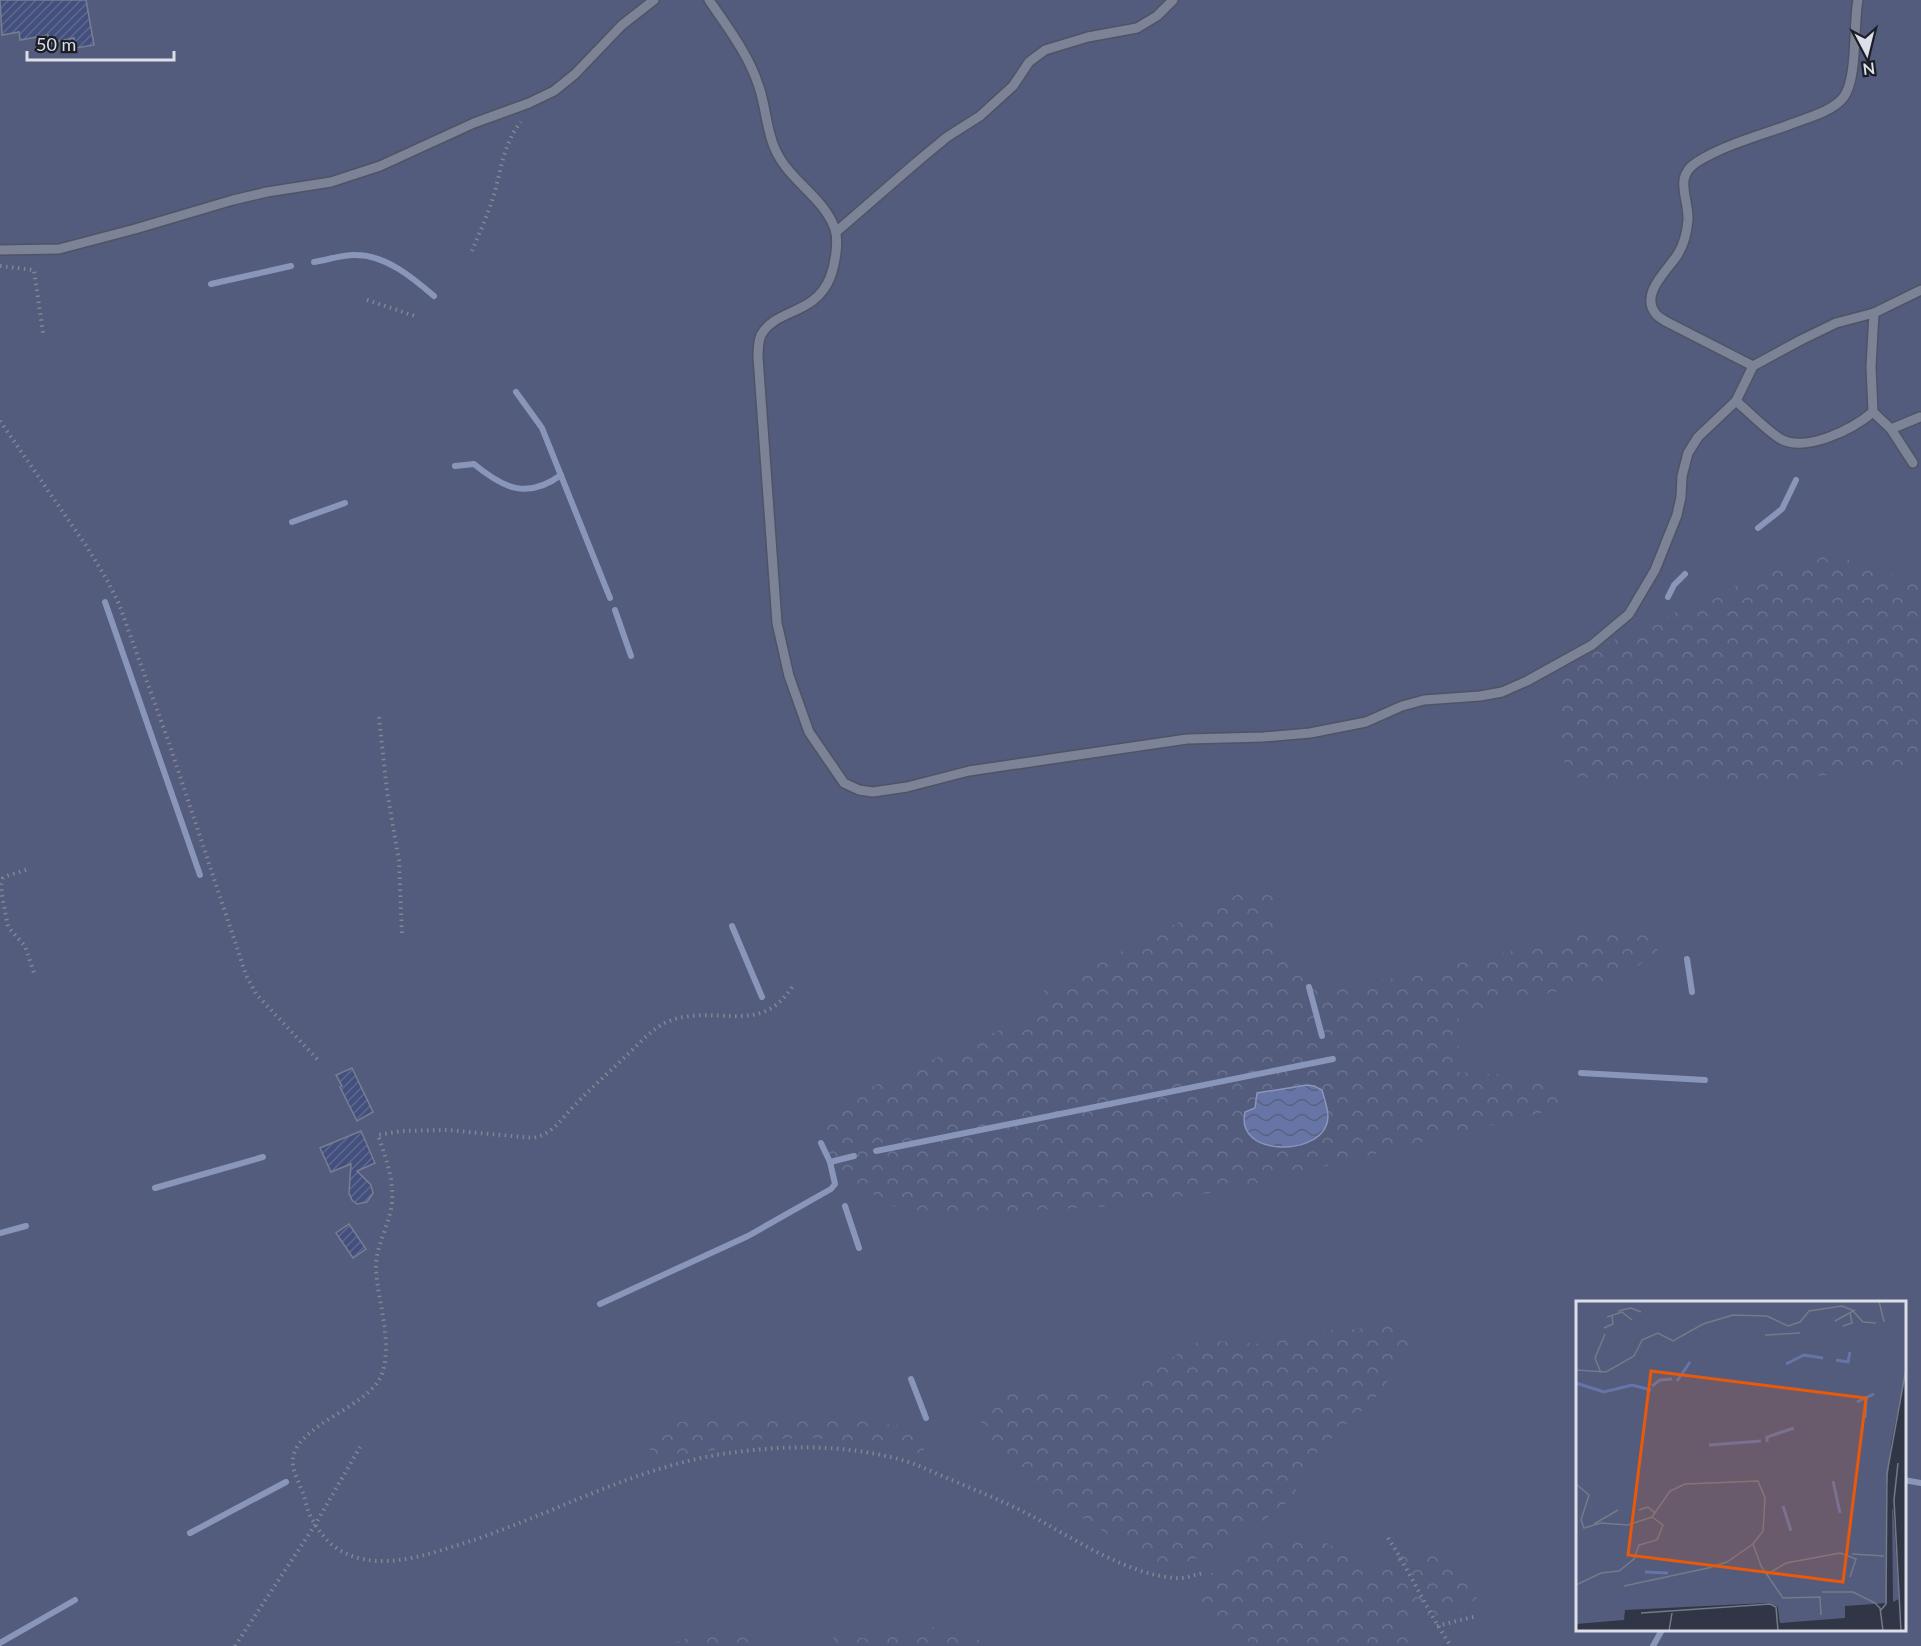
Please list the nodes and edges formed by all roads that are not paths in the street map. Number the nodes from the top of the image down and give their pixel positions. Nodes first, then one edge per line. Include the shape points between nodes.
1 (654, 0) edge
2 (709, 0) edge
3 (1173, 0) edge
4 (1858, 0) edge
5 (836, 232) junction
6 (0, 250) edge
7 (1921, 290) edge
8 (1874, 313) junction
9 (1753, 366) junction
10 (1736, 402) junction
11 (1873, 411) junction
12 (1921, 416) edge
13 (1891, 429) junction
14 (1913, 463) dead end

1 - 6 lane via 622,25 554,91 380,166 331,182 233,200 58,249
2 - 5 lane via 753,70 774,148 792,176 827,211
3 - 5 lane via 1137,28 1045,50 1029,62 1012,86 980,117 918,160
4 - 9 lane via 1853,66 1843,99 1821,113 1698,162 1684,175 1687,229 1678,253 1658,280 1651,303 1655,314 1667,322
5 - 10 lane via 831,277 823,290 817,299 769,326 762,334 758,357 772,566 783,654 809,732 844,783 859,790 908,787 969,771 1187,739 1310,733 1366,722 1424,700 1502,692 1592,645 1629,614 1655,570 1677,515 1688,453 1698,437
7 - 8 lane
8 - 9 lane via 1836,323
8 - 11 lane
9 - 10 lane
10 - 11 lane via 1780,438 1801,444 1851,427
11 - 13 lane
12 - 13 lane
13 - 14 lane

